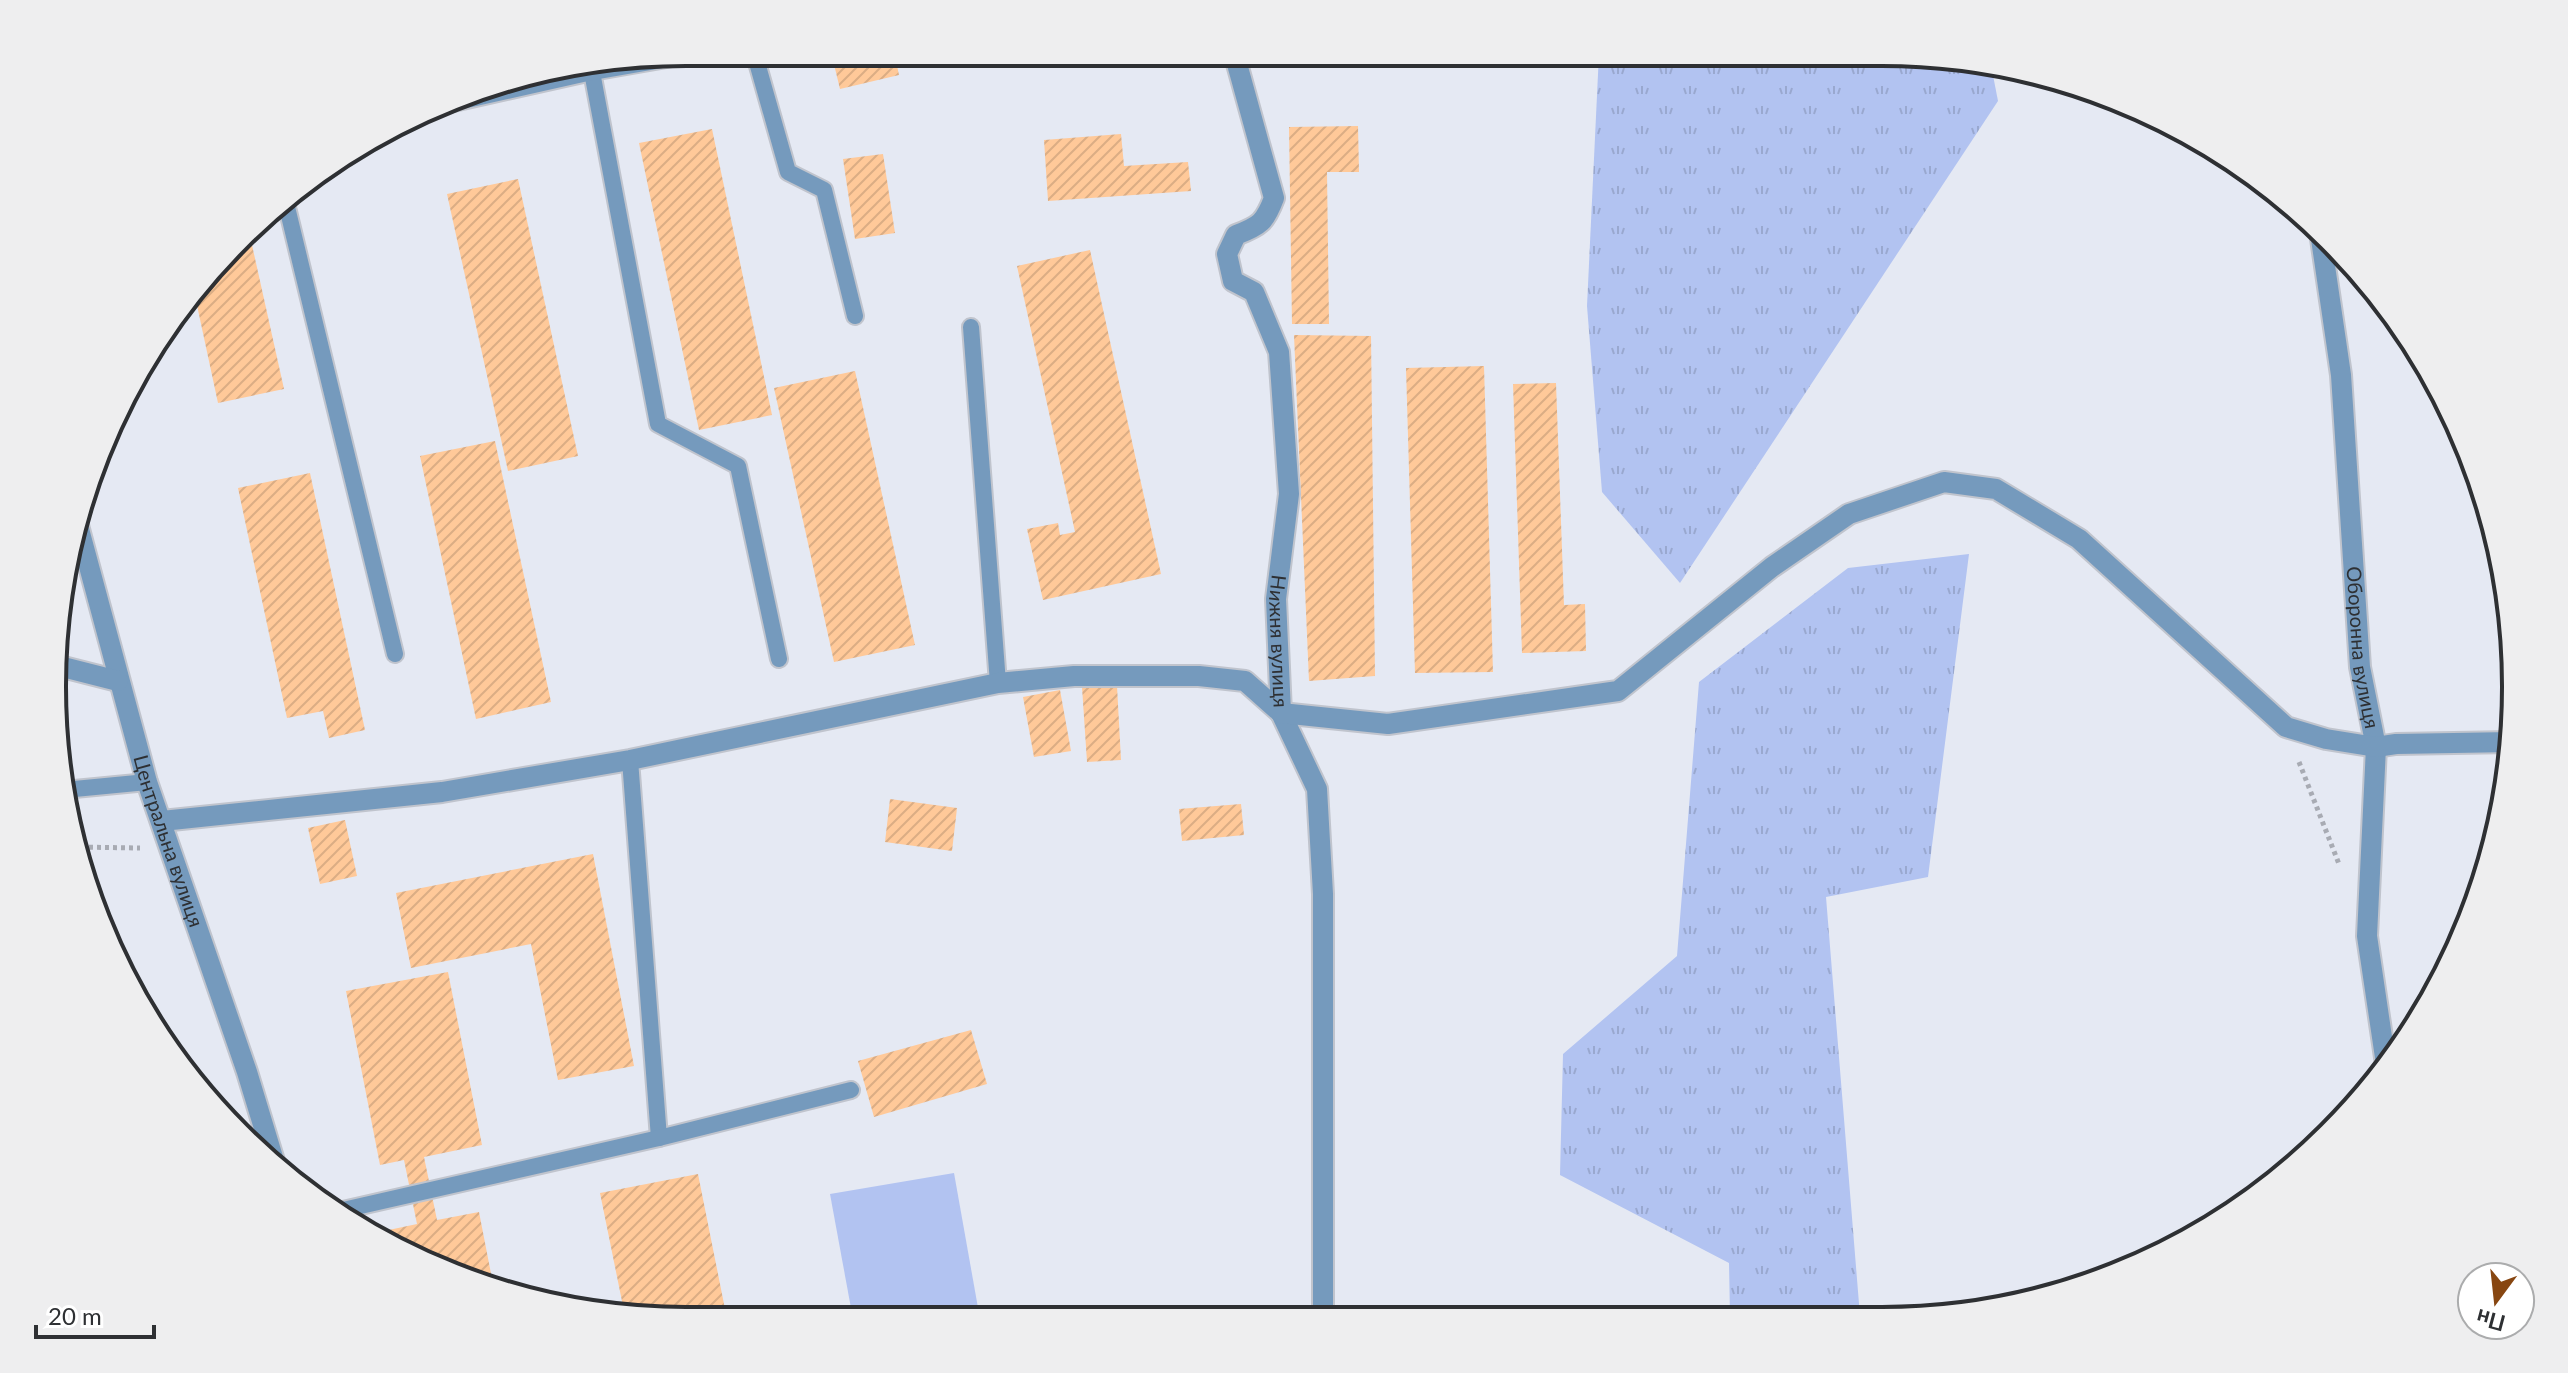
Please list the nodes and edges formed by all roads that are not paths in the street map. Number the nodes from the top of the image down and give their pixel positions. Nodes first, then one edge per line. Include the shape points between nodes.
1 (758, 66) edge
2 (1238, 66) edge
3 (592, 73) edge
4 (288, 211) edge
5 (2323, 251) edge
6 (855, 316) dead end
7 (971, 327) dead end
8 (83, 544) edge
9 (395, 654) dead end
10 (779, 659) dead end
11 (66, 668) edge
12 (118, 681) junction
13 (998, 683) junction
14 (1281, 713) junction
15 (2499, 742) edge
16 (2376, 747) junction
17 (630, 760) junction
18 (147, 782) junction
19 (75, 789) edge
20 (162, 821) junction
21 (2384, 1050) edge
22 (851, 1090) dead end
23 (659, 1138) junction
24 (269, 1146) edge
25 (351, 1208) edge
26 (1323, 1307) edge

1 - 6 lane via 788,172 824,190
2 - 14 street, Нижня вулиця via 1274,198 1259,226 1236,235 1227,254 1233,281 1254,292 1279,352 1289,494 1276,599
3 - 10 lane via 658,424 738,466
4 - 9 lane
5 - 16 street, Оборонна вулиця via 2341,375 2360,667
7 - 13 lane
8 - 12 street, Центральна вулиця
11 - 12 street
12 - 18 street, Центральна вулиця
13 - 14 street via 1074,676 1199,676 1245,681
13 - 17 street
14 - 16 street via 1388,724 1618,691 1772,567 1849,514 1944,482 1996,489 2079,539 2286,727
14 - 26 street, Нижня вулиця via 1317,789 1323,894
15 - 16 street
16 - 21 street, Оборонна вулиця via 2367,936
17 - 20 street via 442,792
17 - 23 lane
18 - 19 lane
18 - 20 street, Центральна вулиця
20 - 24 street, Центральна вулиця
22 - 23 lane
23 - 25 lane

